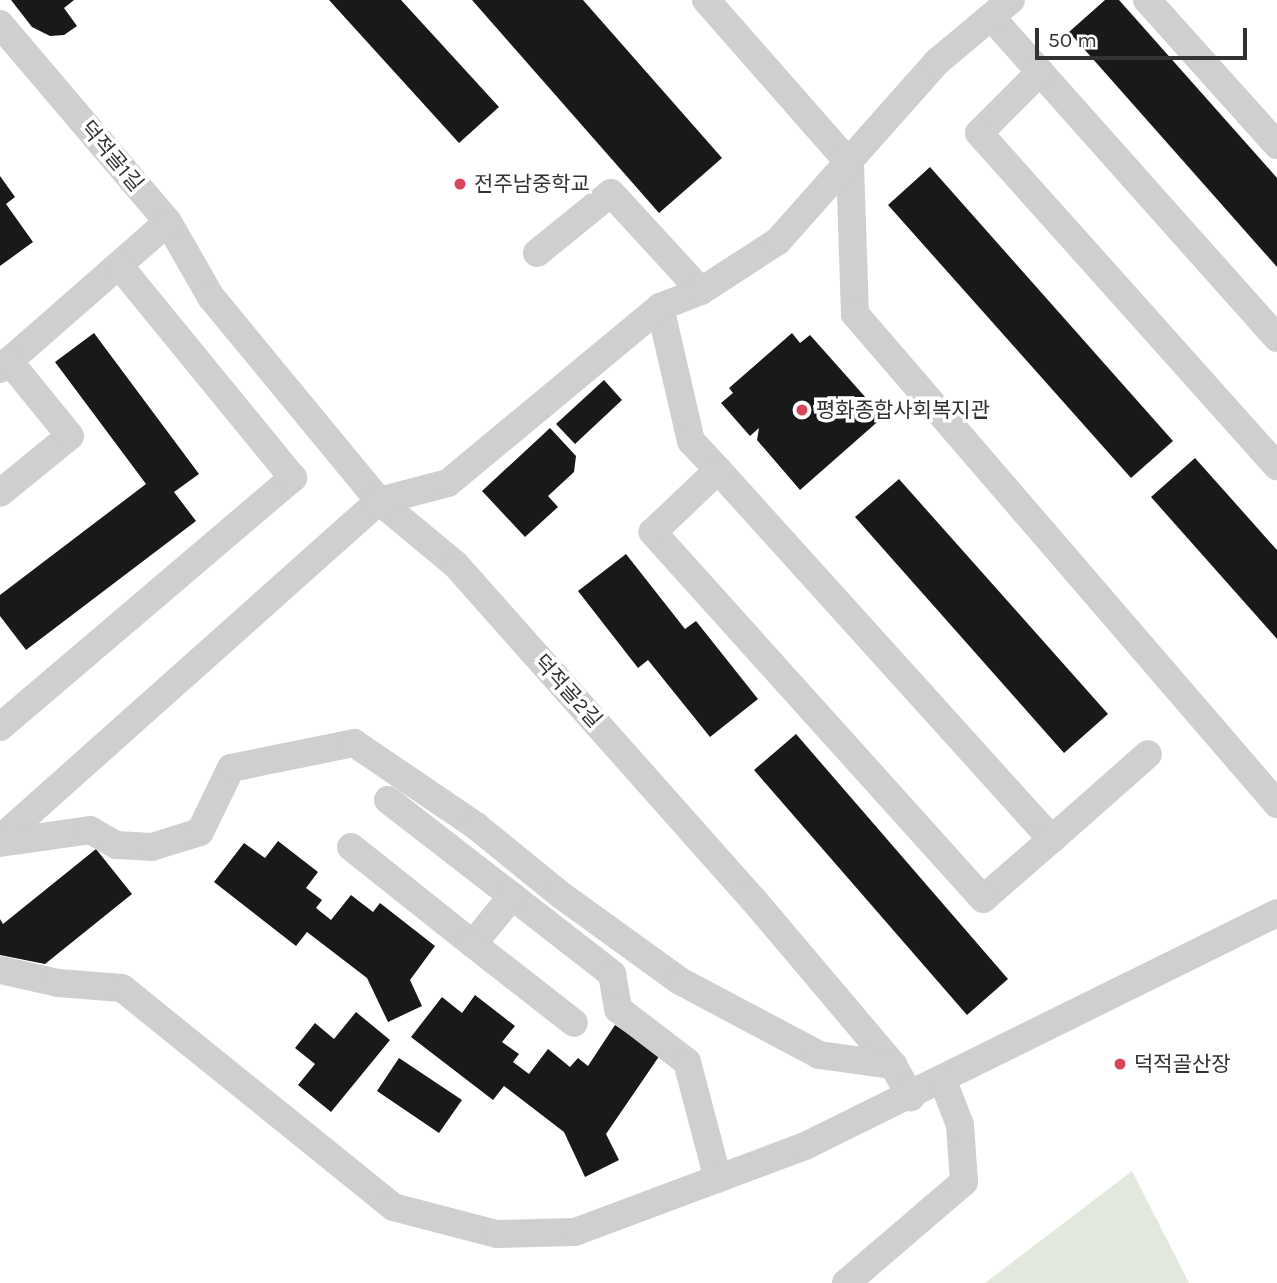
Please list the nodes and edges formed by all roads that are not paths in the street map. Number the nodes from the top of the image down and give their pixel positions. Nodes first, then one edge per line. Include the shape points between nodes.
1 (706, 0) edge
2 (1147, 0) edge
3 (1001, 8) edge
4 (0, 24) edge
5 (1040, 72) junction
6 (1277, 145) edge
7 (850, 164) junction
8 (168, 222) junction
9 (537, 253) dead end
10 (120, 267) junction
11 (701, 291) junction
12 (211, 297) joint
13 (660, 307) junction
14 (1277, 338) edge
15 (5, 365) edge
16 (1277, 466) edge
17 (718, 470) junction
18 (0, 493) edge
19 (379, 501) junction
20 (0, 727) edge
21 (1148, 754) dead end
22 (388, 800) dead end
23 (1277, 804) edge
24 (1052, 839) junction
25 (0, 841) edge
26 (351, 847) dead end
27 (512, 896) junction
28 (1277, 913) edge
29 (473, 944) junction
30 (0, 970) edge
31 (574, 1023) dead end
32 (894, 1065) junction
33 (943, 1081) junction
34 (911, 1097) junction
35 (718, 1179) junction
36 (846, 1283) edge

1 - 7 street
2 - 6 street
3 - 5 street
3 - 7 street via 938,61
4 - 8 street, 덕적골1길
5 - 14 street
5 - 16 street via 979,133
7 - 11 street via 778,241
7 - 23 street via 855,314
8 - 10 street
8 - 12 street, 덕적골1길
9 - 11 street via 611,193
10 - 15 street
10 - 20 street via 293,478
11 - 13 street
12 - 19 street, 덕적골2길
13 - 17 street via 691,441
13 - 19 street via 448,483
15 - 18 street via 70,436
17 - 24 street
17 - 24 street via 653,532 983,899
19 - 25 street
19 - 32 street, 덕적골2길 via 456,565
21 - 24 street
22 - 27 street
25 - 32 street via 90,830 116,845 152,847 200,832 230,768 354,743 476,826 561,895 680,981 819,1055
26 - 29 street
27 - 29 street
27 - 35 street via 612,974 618,1009 687,1062
28 - 33 street
29 - 31 street
30 - 35 street via 58,984 122,988 393,1207 497,1234 575,1232
32 - 34 street, 덕적골2길
33 - 34 street
33 - 36 street via 960,1125 964,1182
34 - 35 street via 805,1146

